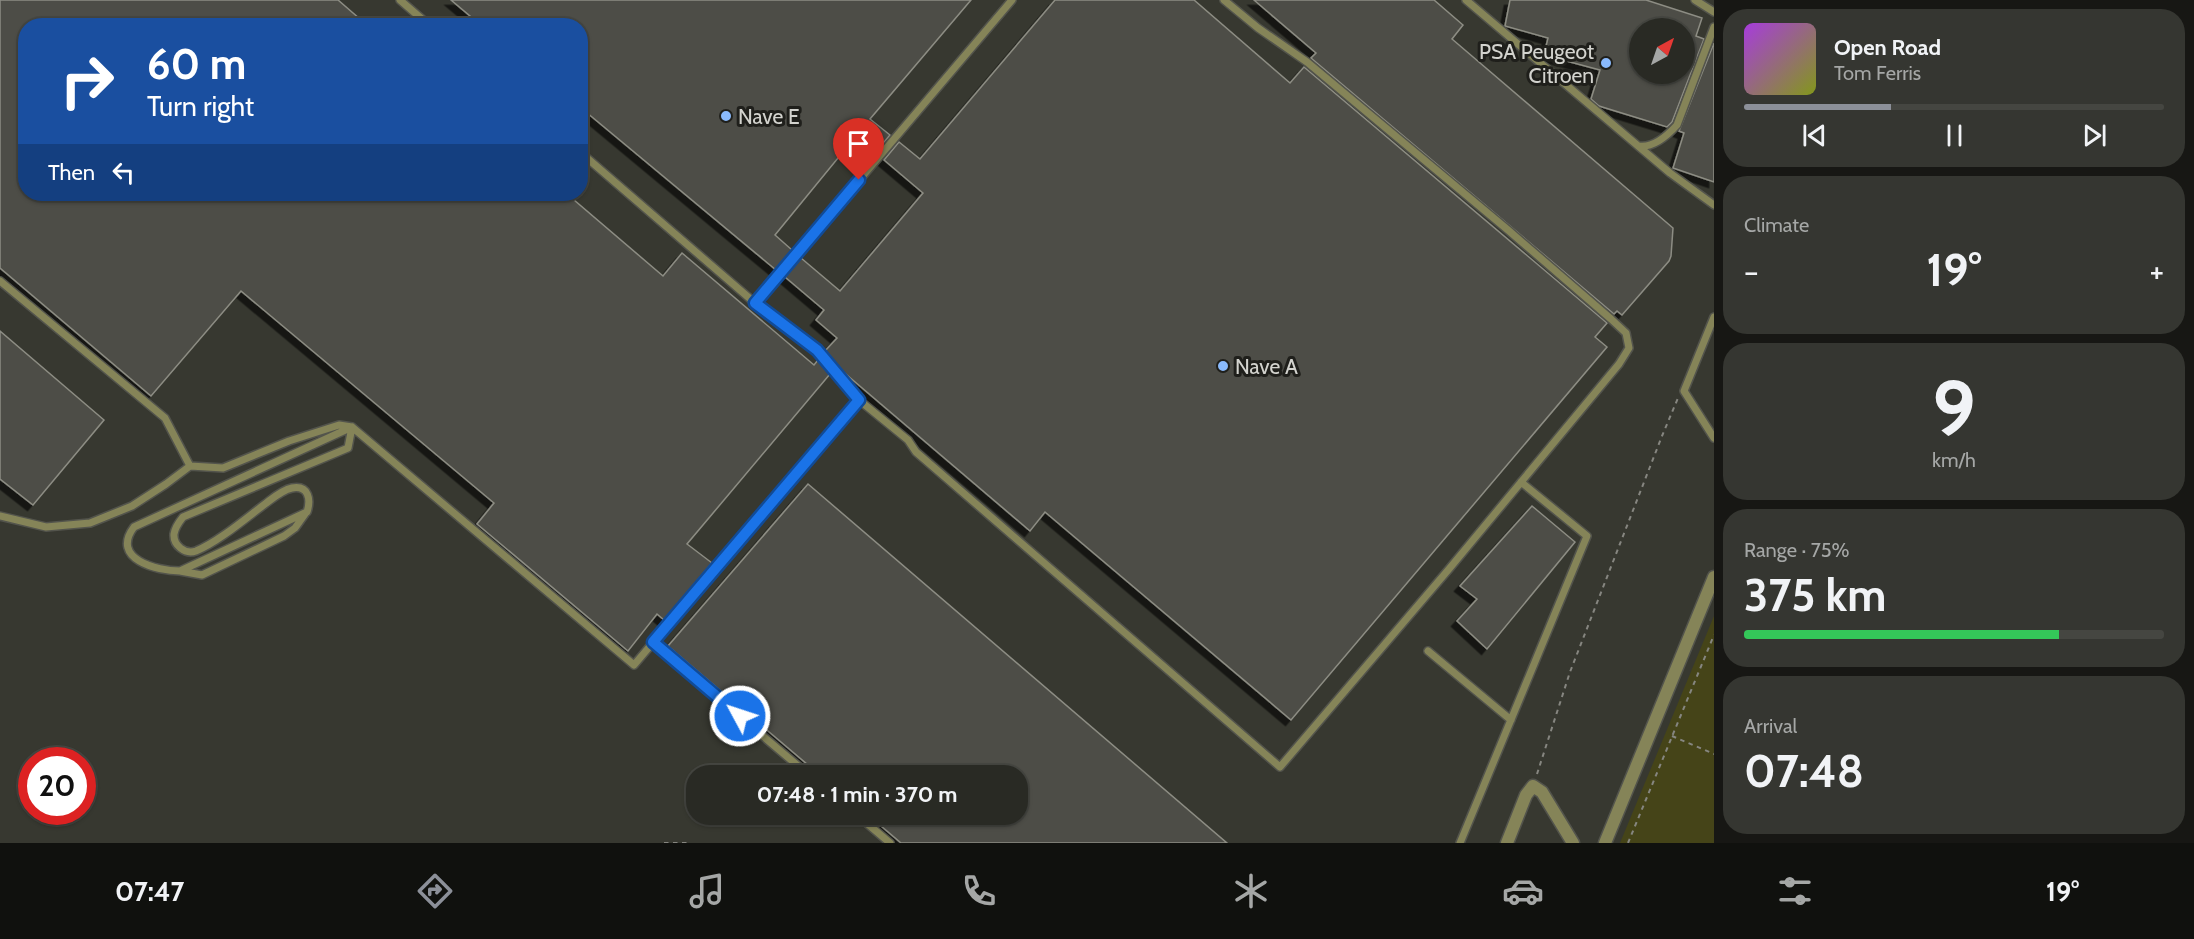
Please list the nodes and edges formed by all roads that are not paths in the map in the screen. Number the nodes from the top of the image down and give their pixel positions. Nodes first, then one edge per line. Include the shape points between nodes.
1 (400, 0) edge
2 (1012, 0) edge
3 (1224, 0) edge
4 (1466, 0) edge
5 (1695, 0) edge
6 (1714, 12) edge
7 (421, 18) edge
8 (1714, 27) edge
9 (1637, 146) junction
10 (588, 159) edge
11 (1714, 205) edge
12 (0, 281) edge
13 (755, 303) junction
14 (1714, 317) edge
15 (859, 400) junction
16 (352, 427) junction
17 (1714, 438) edge
18 (190, 466) junction
19 (1521, 482) junction
20 (307, 512) junction
21 (0, 516) edge
22 (180, 571) junction
23 (1714, 577) edge
24 (653, 642) junction
25 (1428, 651) dead end
26 (1511, 720) junction
27 (797, 765) edge
28 (869, 825) edge
29 (890, 843) edge
30 (1460, 843) edge
31 (1507, 843) edge
32 (1573, 843) edge
33 (1605, 843) edge

1 - 7 lane
2 - 13 lane
3 - 19 lane via 1325,78 1626,333 1629,348 1619,364
4 - 9 lane
5 - 6 lane
8 - 9 lane via 1677,125 1654,143
9 - 11 lane
10 - 13 lane
12 - 18 lane via 165,418
13 - 15 lane via 817,350
14 - 17 lane via 1685,391
15 - 19 lane via 1280,767
15 - 24 lane
16 - 18 lane via 339,425 223,468
16 - 20 lane via 348,448 183,518 174,535 186,551 194,552 291,488 307,492
16 - 22 lane via 134,527 127,544 131,555 150,567
16 - 24 lane via 633,665
18 - 21 lane via 132,506 90,523 46,526
19 - 26 lane via 1587,536
20 - 22 lane
20 - 22 lane via 284,536 202,575
23 - 33 street
24 - 27 lane
25 - 26 lane
26 - 30 lane
28 - 29 lane
31 - 32 street via 1533,786 1542,792

